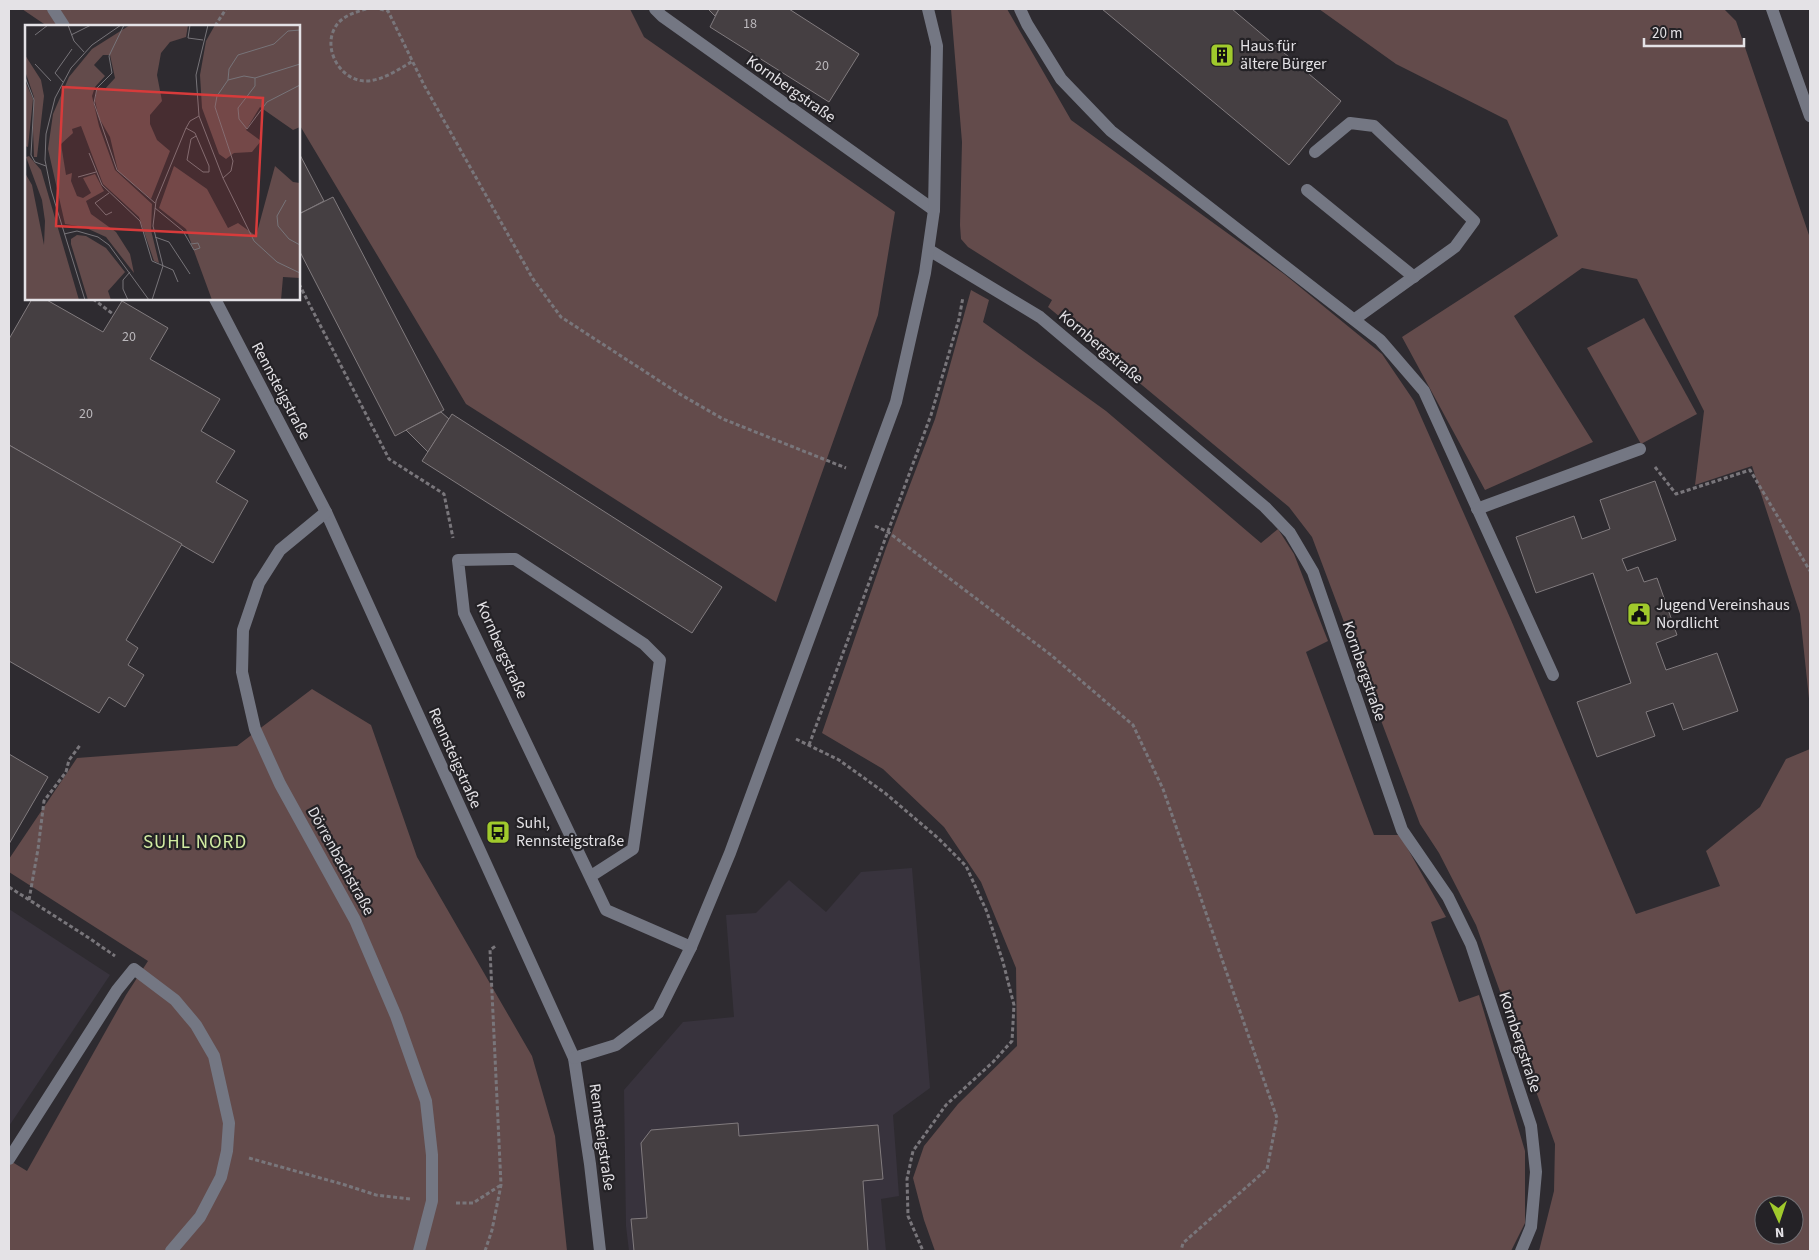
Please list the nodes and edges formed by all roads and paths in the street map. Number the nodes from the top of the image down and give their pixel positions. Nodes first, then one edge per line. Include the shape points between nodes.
1 (53, 9) edge
2 (226, 9) edge
3 (366, 9) edge
4 (380, 9) edge
5 (655, 9) edge
6 (928, 9) edge
7 (1020, 9) edge
8 (1772, 9) edge
9 (63, 25) edge
10 (216, 25) edge
11 (412, 61) junction
12 (1810, 116) edge
13 (1315, 152) dead end
14 (1308, 190) dead end
15 (934, 210) junction
16 (929, 250) junction
17 (967, 274) junction
18 (1414, 277) junction
19 (300, 286) edge
20 (94, 300) edge
21 (216, 300) edge
22 (114, 314) dead end
23 (1355, 319) junction
24 (1640, 449) joint
25 (868, 477) junction
26 (1478, 509) junction
27 (326, 512) junction
28 (853, 517) junction
29 (888, 532) junction
30 (458, 560) junction
31 (1810, 571) edge
32 (1553, 675) dead end
33 (775, 730) junction
34 (81, 744) dead end
35 (809, 745) junction
36 (590, 876) junction
37 (9, 888) edge
38 (29, 900) junction
39 (516, 932) junction
40 (691, 947) junction
41 (134, 969) junction
42 (574, 1058) junction
43 (227, 1151) junction
44 (9, 1158) edge
45 (501, 1185) junction
46 (432, 1201) junction
47 (171, 1251) edge
48 (419, 1251) edge
49 (485, 1251) edge
50 (600, 1251) edge
51 (923, 1251) edge
52 (1181, 1251) edge
53 (1521, 1251) edge

1 - 9 street
2 - 10 path
3 - 11 path via 353,12 332,32 336,64 349,75 366,81 380,78
4 - 11 path via 388,11
5 - 15 street, Kornbergstraße
6 - 15 street via 937,46
7 - 23 street via 1061,79 1111,131
8 - 12 street
11 - 25 path via 533,279 561,317 724,419
13 - 18 street via 1350,123 1374,126 1474,222 1455,247
14 - 18 street
15 - 16 street
16 - 17 street, Kornbergstraße
16 - 25 street via 896,402
17 - 29 path via 959,319 931,415
17 - 53 street, Kornbergstraße via 1040,317 1265,507 1290,533 1313,572 1402,830 1448,896 1471,944 1531,1126 1536,1172 1531,1227
18 - 23 street
19 - 30 path via 389,459 444,494
20 - 22 path
21 - 27 street, Rennsteigstraße
23 - 26 street via 1380,340 1424,391
24 - 26 street
24 - 31 path via 1676,494 1750,470
25 - 28 street
26 - 32 street
27 - 39 street, Rennsteigstraße
27 - 46 street, Dörrenbachstraße via 280,550 259,584 243,630 242,672 255,729 280,784 356,920 396,1016 426,1101 432,1155
28 - 29 path
28 - 33 street
29 - 35 path
29 - 52 path via 1051,655 1133,725 1162,789 1277,1118 1266,1169 1183,1243
30 - 36 street, Kornbergstraße via 464,613
30 - 36 street via 515,559 644,644 660,660 633,849
33 - 35 path
33 - 40 street
34 - 38 path via 69,760 66,772 44,801
35 - 51 path via 839,760 885,793 966,866 987,912 1014,1005 1012,1040 994,1062 946,1105 913,1151 907,1179 908,1216
36 - 40 street, Kornbergstraße via 606,910
37 - 38 path
38 - 41 path
39 - 42 street, Rennsteigstraße
39 - 45 path via 490,950
40 - 42 street via 658,1013 616,1045
41 - 43 street via 175,1000 214,1056 229,1123
41 - 44 street via 117,990
42 - 50 street, Rennsteigstraße
43 - 46 path via 376,1196
43 - 47 street via 221,1178 200,1218
45 - 46 path via 473,1203
45 - 49 path
46 - 48 street, Dörrenbachstraße

